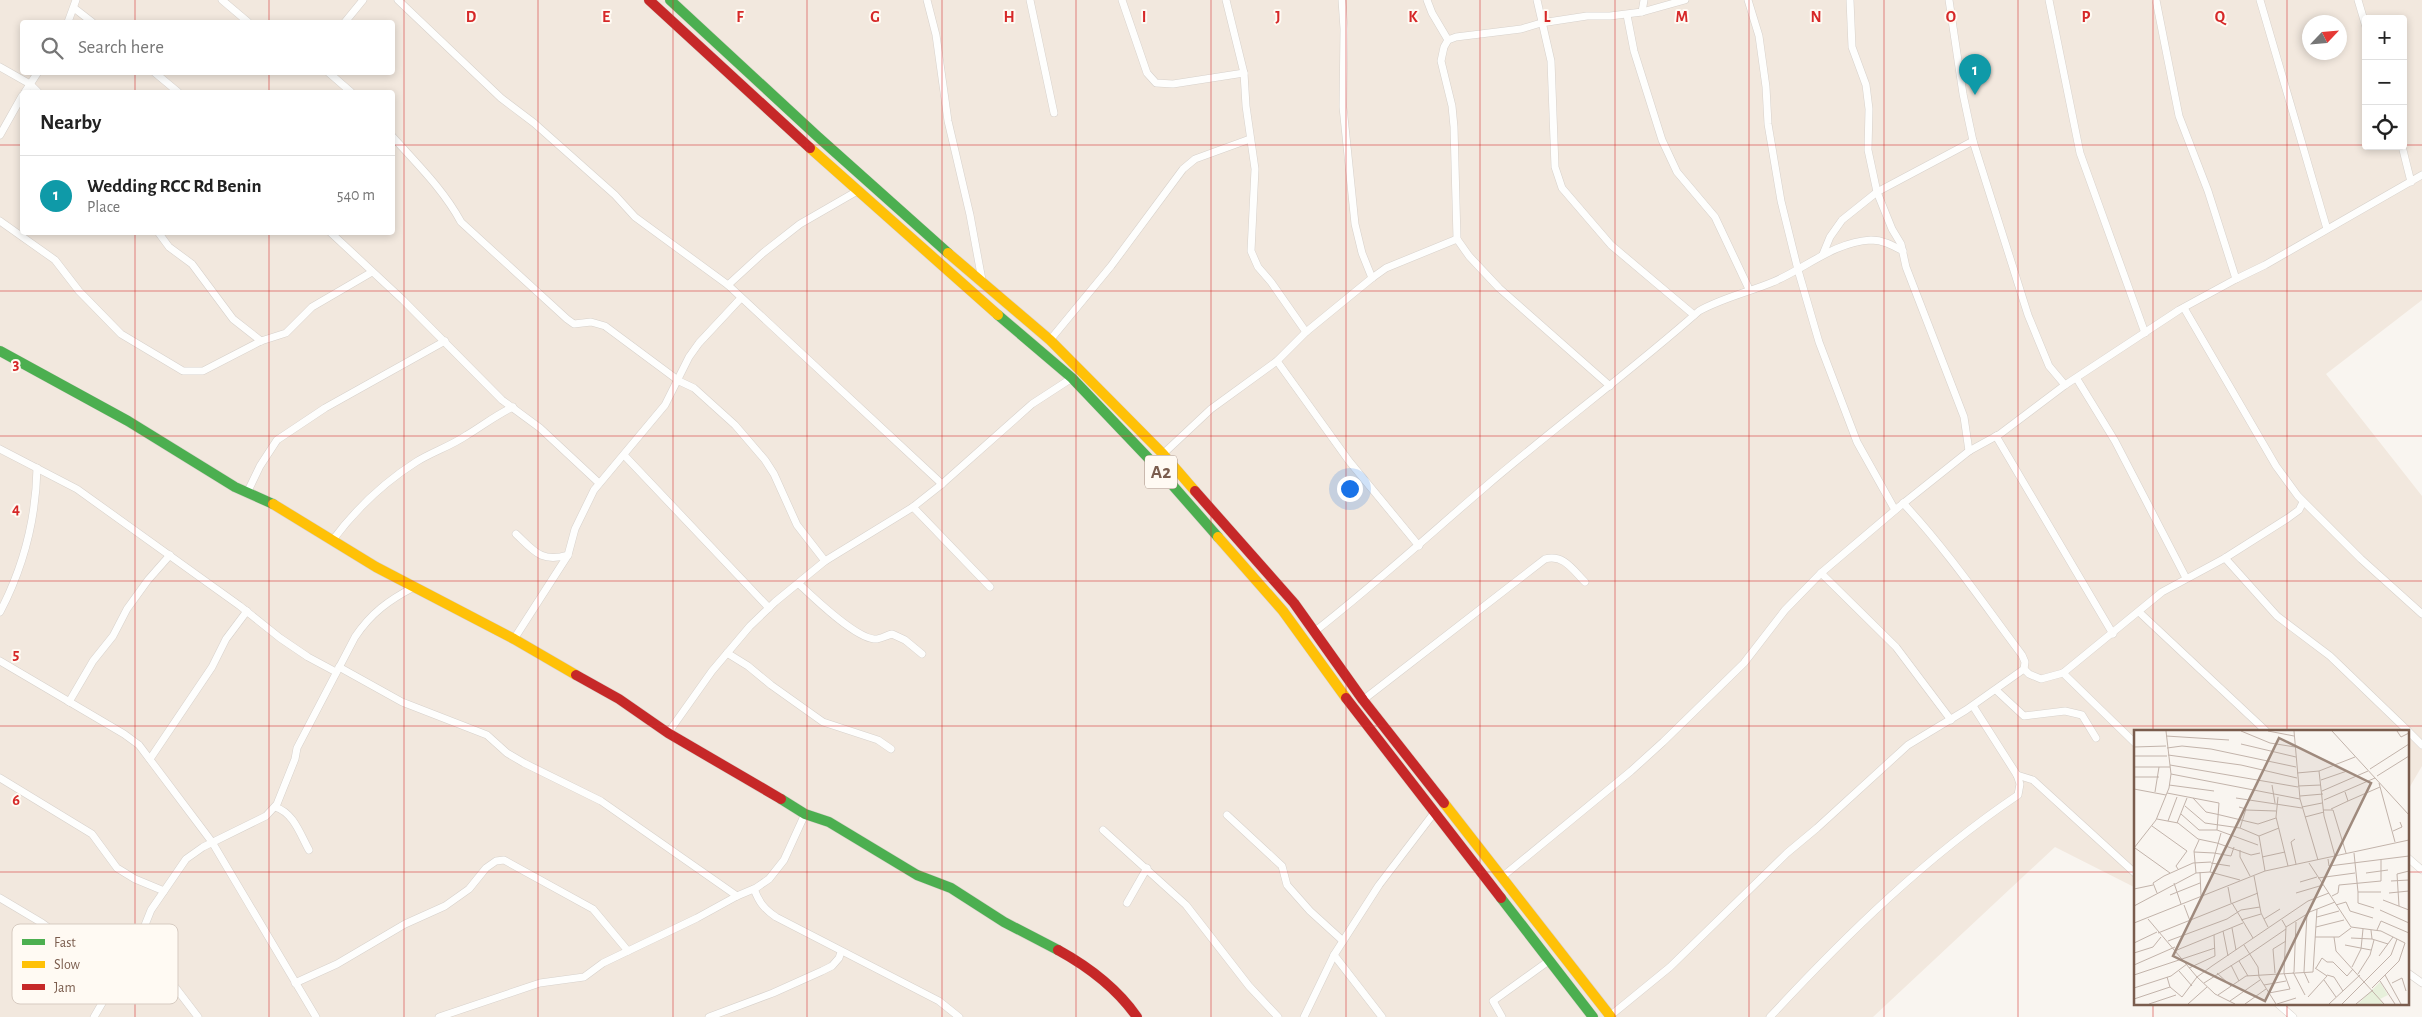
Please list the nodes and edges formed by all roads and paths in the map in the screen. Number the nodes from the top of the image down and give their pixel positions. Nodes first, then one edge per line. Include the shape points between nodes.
1 (222, 0) edge
2 (363, 0) edge
3 (398, 0) edge
4 (650, 0) edge
5 (670, 0) edge
6 (927, 0) edge
7 (1030, 0) edge
8 (1122, 0) edge
9 (1226, 0) edge
10 (1342, 0) edge
11 (1426, 0) edge
12 (1537, 0) edge
13 (1644, 0) edge
14 (1686, 0) edge
15 (1748, 0) edge
16 (1850, 0) edge
17 (1949, 0) edge
18 (2050, 0) edge
19 (2156, 0) edge
20 (2260, 0) edge
21 (2358, 0) edge
22 (75, 4) edge
23 (1642, 12) junction
24 (1627, 15) junction
25 (2362, 15) edge
26 (69, 20) edge
27 (90, 20) edge
28 (246, 20) edge
29 (347, 20) edge
30 (1541, 23) junction
31 (1448, 40) junction
32 (0, 67) edge
33 (1244, 73) junction
34 (36, 75) edge
35 (158, 75) edge
36 (331, 75) edge
37 (30, 84) junction
38 (26, 90) edge
39 (36, 90) edge
40 (176, 90) edge
41 (349, 90) edge
42 (20, 100) edge
43 (1054, 113) dead end
44 (0, 135) edge
45 (1250, 138) junction
46 (395, 139) edge
47 (1973, 141) junction
48 (2403, 150) edge
49 (2422, 175) edge
50 (2411, 182) junction
51 (859, 190) junction
52 (1877, 192) junction
53 (0, 220) edge
54 (2327, 229) junction
55 (20, 235) edge
56 (21, 235) edge
57 (160, 235) edge
58 (333, 235) edge
59 (1457, 239) junction
60 (1903, 251) junction
61 (1823, 254) junction
62 (1798, 270) junction
63 (372, 272) junction
64 (1372, 278) junction
65 (2236, 279) junction
66 (982, 283) junction
67 (728, 285) junction
68 (1749, 289) junction
69 (741, 298) junction
70 (2184, 308) junction
71 (1694, 315) junction
72 (1306, 332) junction
73 (2145, 333) junction
74 (1050, 340) junction
75 (261, 341) junction
76 (445, 341) junction
77 (0, 351) edge
78 (1277, 361) junction
79 (1072, 378) junction
80 (2077, 378) junction
81 (679, 381) junction
82 (2065, 385) junction
83 (1610, 386) junction
84 (513, 407) junction
85 (1996, 436) junction
86 (0, 449) edge
87 (1969, 452) junction
88 (1164, 454) junction
89 (624, 455) junction
90 (36, 468) junction
91 (599, 483) junction
92 (942, 484) junction
93 (247, 493) junction
94 (2304, 502) junction
95 (1903, 503) junction
96 (912, 507) junction
97 (1895, 510) junction
98 (516, 534) dead end
99 (332, 541) junction
100 (1419, 546) junction
101 (170, 555) junction
102 (568, 555) junction
103 (2225, 558) junction
104 (825, 561) junction
105 (1821, 573) junction
106 (2186, 578) junction
107 (1585, 582) dead end
108 (799, 584) junction
109 (414, 587) junction
110 (990, 587) dead end
111 (769, 608) junction
112 (247, 611) junction
113 (0, 612) edge
114 (2138, 612) junction
115 (2422, 614) edge
116 (1314, 632) junction
117 (2113, 634) junction
118 (514, 639) junction
119 (727, 653) junction
120 (922, 654) dead end
121 (0, 662) edge
122 (2024, 669) junction
123 (338, 670) junction
124 (2063, 674) junction
125 (1996, 690) junction
126 (1363, 700) junction
127 (70, 702) junction
128 (1972, 706) junction
129 (1951, 720) junction
130 (2265, 730) edge
131 (2407, 730) edge
132 (668, 733) junction
133 (2410, 733) edge
134 (2096, 738) dead end
135 (2134, 742) edge
136 (2422, 744) edge
137 (891, 749) dead end
138 (150, 759) junction
139 (2017, 775) junction
140 (0, 778) edge
141 (275, 807) junction
142 (1434, 813) junction
143 (805, 814) junction
144 (1227, 816) dead end
145 (1103, 830) dead end
146 (212, 842) junction
147 (309, 850) dead end
148 (2410, 860) edge
149 (1147, 868) junction
150 (2422, 870) edge
151 (2134, 872) edge
152 (1502, 877) junction
153 (754, 889) junction
154 (164, 890) junction
155 (737, 896) junction
156 (0, 898) edge
157 (1127, 903) dead end
158 (43, 924) edge
159 (145, 924) edge
160 (1343, 941) junction
161 (628, 951) junction
162 (841, 952) junction
163 (1334, 956) junction
164 (1550, 960) junction
165 (2410, 974) edge
166 (295, 983) junction
167 (2422, 983) edge
168 (178, 991) edge
169 (101, 1004) edge
170 (2279, 1004) edge
171 (1611, 1016) edge
172 (94, 1017) edge
173 (198, 1017) edge
174 (316, 1017) edge
175 (439, 1017) edge
176 (709, 1017) edge
177 (959, 1017) edge
178 (1137, 1017) edge
179 (1278, 1017) edge
180 (1304, 1017) edge
181 (1382, 1017) edge
182 (1502, 1017) edge
183 (1593, 1017) edge
184 (1770, 1017) edge
185 (2294, 1017) edge

1 - 28 street
2 - 29 street
3 - 67 street via 501,98 615,195 635,218
4 - 51 main road, A2
5 - 66 main road, A2
6 - 66 street
7 - 43 street
8 - 33 street via 1147,73 1156,83 1173,84
9 - 33 street
10 - 64 street via 1344,107 1355,224
11 - 31 street
12 - 30 street
13 - 23 street
14 - 23 street
15 - 62 street via 1758,36 1781,201
16 - 52 street via 1852,47 1866,85 1868,150
17 - 47 street
18 - 73 street via 2080,153
19 - 65 street via 2180,116
20 - 54 street
21 - 25 street
22 - 26 street
22 - 27 street
23 - 24 street
24 - 30 street via 1587,16
24 - 68 street via 1634,51 1662,140 1677,172 1714,216
30 - 31 street
30 - 71 street via 1551,61 1555,167 1562,188 1611,245
31 - 59 street via 1441,61 1454,127
32 - 37 street
33 - 45 street
34 - 37 street
35 - 40 street
36 - 41 street
37 - 38 street
37 - 39 street
42 - 44 street
45 - 72 street via 1256,183 1252,255
45 - 74 street via 1195,159 1183,169 1111,266
46 - 81 street via 433,180 461,222 567,319 574,324 591,322 604,326
47 - 52 street
47 - 82 street via 2028,315 2049,366
48 - 50 street
49 - 50 street
50 - 54 street
51 - 67 street via 800,224
51 - 79 main road, A2
52 - 60 street
52 - 61 street via 1842,220
53 - 55 street
54 - 65 street
56 - 75 street via 55,260 79,291 121,334 183,371 203,371
57 - 75 street via 192,264 233,319
58 - 63 street
59 - 64 street via 1386,268
59 - 83 street via 1500,288
60 - 61 street via 1882,241 1871,240 1854,242
60 - 87 street via 1906,267 1964,417
61 - 62 street
62 - 68 street
62 - 97 street via 1819,342 1857,442
63 - 75 street via 312,307 286,333
63 - 76 street
64 - 72 street
65 - 70 street
66 - 74 main road, A2
67 - 69 street
68 - 71 street via 1711,304
69 - 81 street via 689,357
69 - 92 street
70 - 73 street
70 - 94 street via 2276,466
71 - 83 street
72 - 78 street
73 - 80 street
74 - 88 main road, A2
76 - 84 street via 502,400
76 - 93 street via 325,408 277,440
77 - 93 main road via 84,395
78 - 88 street via 1211,409
78 - 100 street via 1349,460
79 - 92 street via 1032,404
79 - 142 main road, A2 via 1153,463 1283,611
80 - 82 street
80 - 106 street via 2115,441
81 - 89 street via 665,405
81 - 104 street via 694,388 713,404 755,448 774,474 797,525
82 - 85 street
83 - 100 street via 1485,487
84 - 91 street
84 - 99 street via 388,482 348,518
85 - 87 street
85 - 117 street
86 - 90 street
87 - 95 street
88 - 116 main road, A2 via 1294,603
89 - 91 street
89 - 111 street
90 - 101 street via 77,489
90 - 113 street via 36,488 26,544
91 - 102 street via 586,502
92 - 96 street
93 - 99 main road via 277,505
94 - 103 street via 2288,518
94 - 115 street
95 - 97 street
95 - 122 street via 1936,540 2022,655
96 - 104 street
96 - 110 street
97 - 105 street
98 - 102 street via 546,558
99 - 109 main road
100 - 116 street
101 - 112 street
101 - 127 street via 127,609
102 - 118 street
103 - 106 street
103 - 131 street via 2277,616 2330,656
104 - 108 street
105 - 129 street via 1896,647
105 - 152 street via 1785,610 1744,663 1663,742
106 - 114 street
107 - 126 street via 1563,560 1554,556 1545,559
108 - 111 street
108 - 120 street via 864,636 876,640 892,634
109 - 118 main road
109 - 123 street via 383,605 366,621
111 - 119 street
112 - 123 street via 308,657
112 - 138 street
114 - 117 street
114 - 130 street
116 - 126 main road, A2
117 - 124 street
118 - 132 main road via 619,699
119 - 132 street
119 - 137 street via 823,722 878,740
121 - 127 street
122 - 124 street via 2041,679
122 - 125 street
123 - 141 street via 297,748
123 - 155 street via 402,702 488,735 507,753 600,801
124 - 135 street
125 - 128 street
125 - 134 street via 2024,716 2065,711 2082,715
126 - 152 main road, A2
127 - 138 street via 124,734
128 - 129 street
128 - 139 street
129 - 171 street via 1916,739 1884,765 1786,853 1670,967
132 - 143 main road
133 - 136 street
138 - 146 street
139 - 151 street via 2032,780
139 - 184 street via 2020,784 2018,795 1950,844 1910,879
140 - 154 street via 92,834 117,868
141 - 146 street via 266,816
141 - 147 street via 285,810 292,818
142 - 160 street via 1379,885
142 - 164 main road, A2
143 - 153 street via 778,870
143 - 178 main road via 829,822 918,875 951,888 1004,922 1086,965
144 - 160 street via 1274,858 1284,869 1287,885
145 - 149 street
146 - 154 street via 186,859
146 - 166 street
148 - 150 street
149 - 157 street
149 - 179 street via 1186,905 1248,986
152 - 171 main road, A2
153 - 155 street
153 - 162 street via 765,910 830,943
154 - 159 street
155 - 161 street
156 - 158 street
160 - 163 street
161 - 166 street via 593,909 504,860 486,868 469,889 445,906 405,924 338,964
161 - 175 street via 584,977 540,983
162 - 176 street via 832,966 822,971
162 - 177 street via 939,1001
163 - 180 street
163 - 181 street
164 - 182 street via 1493,1001
164 - 183 main road, A2
165 - 167 street
166 - 174 street
168 - 173 street
169 - 172 street
170 - 185 street

